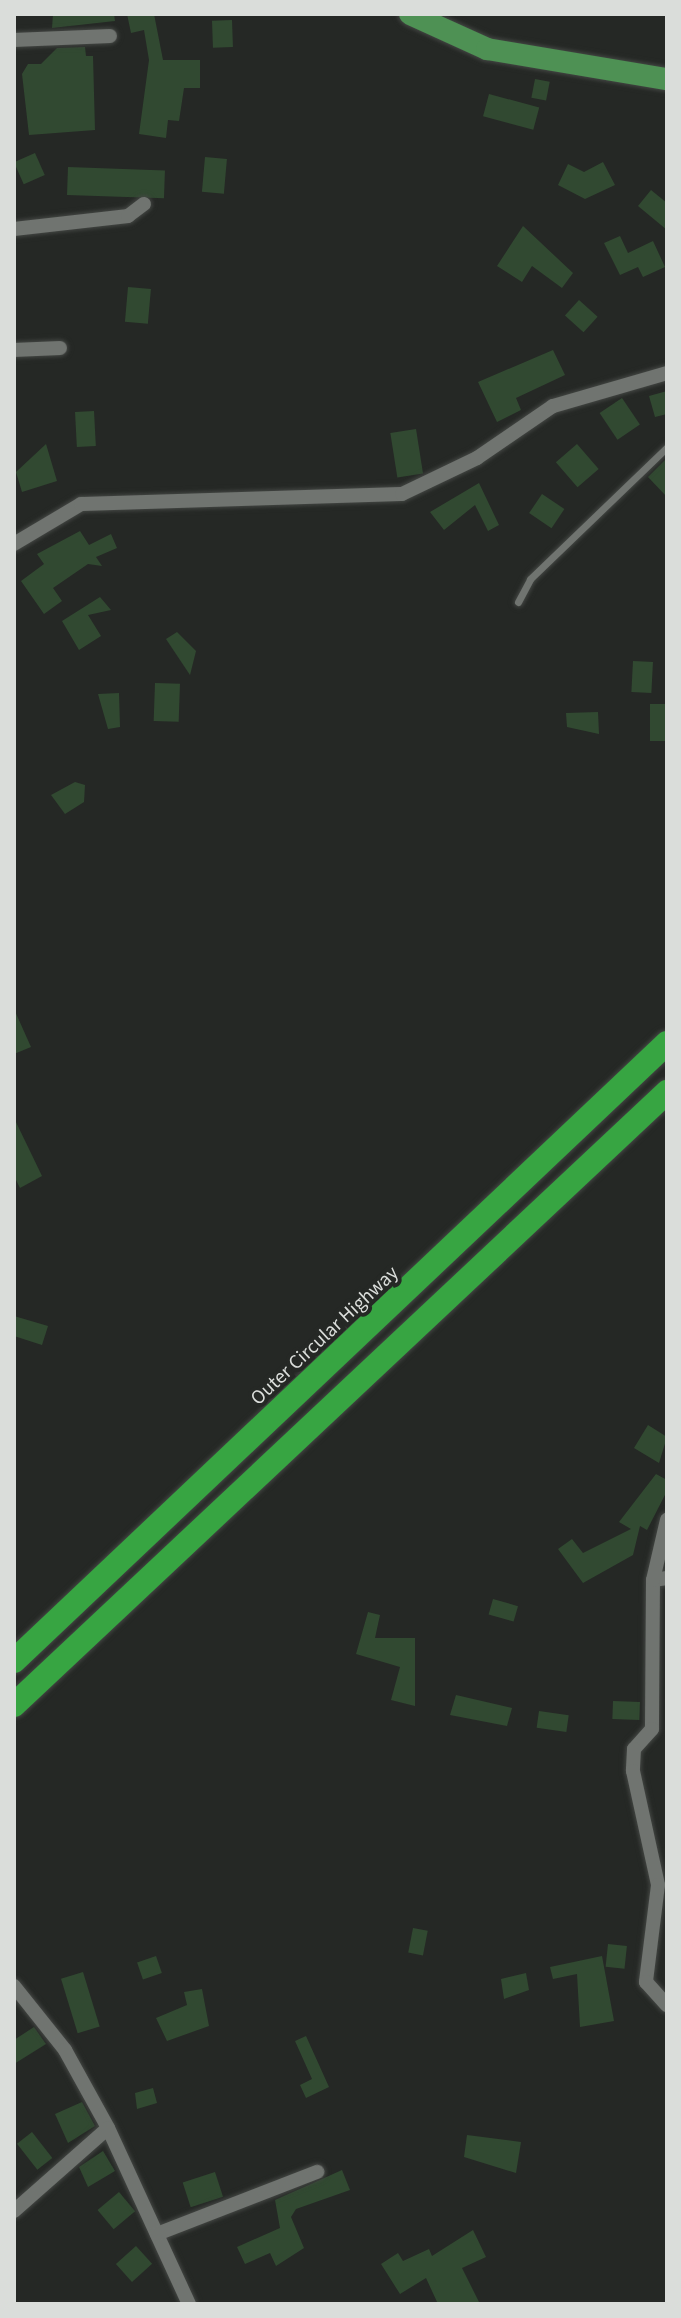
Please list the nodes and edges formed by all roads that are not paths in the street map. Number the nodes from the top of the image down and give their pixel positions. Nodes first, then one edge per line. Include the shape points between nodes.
1 (410, 14) edge
2 (110, 36) dead end
3 (14, 40) edge
4 (667, 79) edge
5 (144, 204) dead end
6 (14, 229) edge
7 (60, 348) dead end
8 (14, 350) edge
9 (667, 373) edge
10 (667, 447) edge
11 (14, 544) edge
12 (518, 602) dead end
13 (667, 1043) edge
14 (667, 1092) edge
15 (667, 1520) edge
16 (660, 1579) edge
17 (14, 1661) edge
18 (14, 1705) edge
19 (14, 1986) edge
20 (667, 2005) edge
21 (108, 2128) junction
22 (317, 2172) dead end
23 (14, 2211) edge
24 (157, 2234) junction
25 (189, 2304) edge

1 - 4 main road via 487,49
2 - 3 street
5 - 6 street via 128,216
7 - 8 street
9 - 11 street via 553,406 477,458 402,494 81,504
10 - 12 lane via 530,579
13 - 17 highway, Outer Circular Highway
14 - 18 highway
15 - 16 street
16 - 20 street via 652,1729 634,1749 633,1771 658,1885 646,1982
19 - 21 street via 65,2050
21 - 23 street
21 - 24 street
22 - 24 street
24 - 25 street

